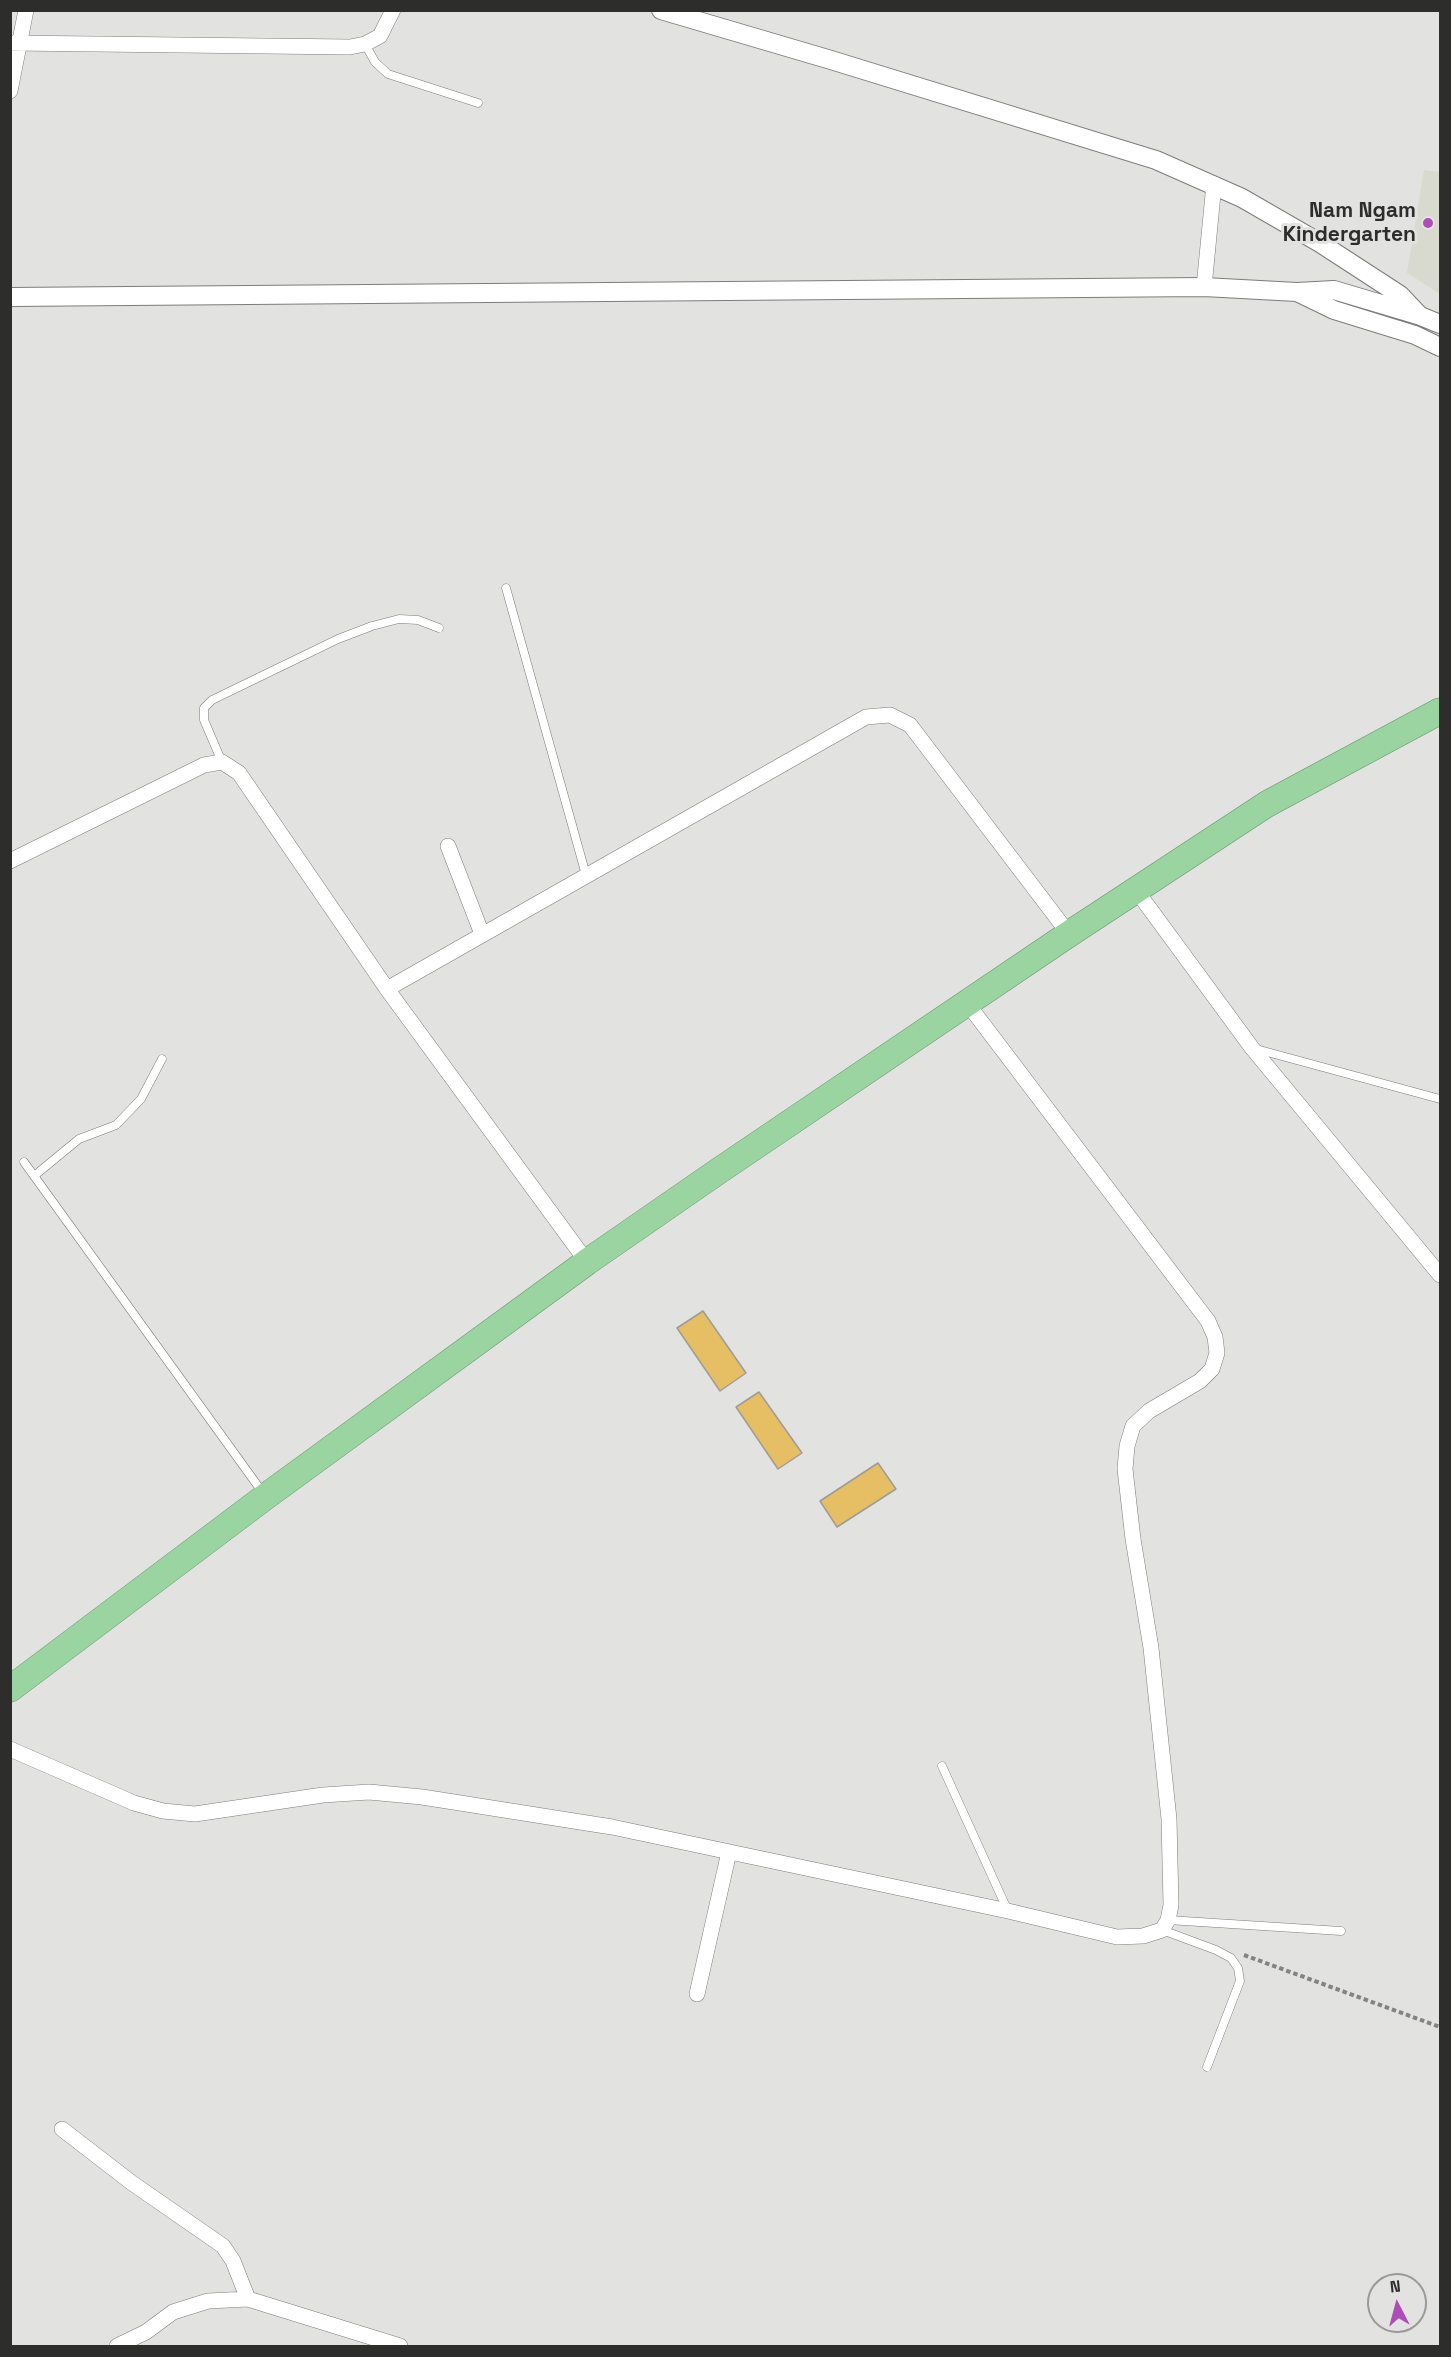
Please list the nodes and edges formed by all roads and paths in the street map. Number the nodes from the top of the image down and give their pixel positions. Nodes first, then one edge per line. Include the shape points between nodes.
1 (26, 10) edge
2 (393, 10) edge
3 (661, 10) edge
4 (15, 43) edge
5 (365, 44) junction
6 (10, 91) edge
7 (478, 104) dead end
8 (1214, 184) junction
9 (1204, 287) junction
10 (1298, 292) junction
11 (10, 297) edge
12 (1418, 315) junction
13 (1440, 324) edge
14 (1440, 347) edge
15 (506, 588) dead end
16 (439, 628) dead end
17 (1440, 711) edge
18 (222, 762) junction
19 (448, 846) dead end
20 (10, 861) edge
21 (586, 876) junction
22 (1136, 890) junction
23 (483, 934) junction
24 (1069, 934) junction
25 (387, 989) junction
26 (967, 1003) junction
27 (1252, 1048) junction
28 (162, 1059) dead end
29 (1440, 1100) edge
30 (24, 1162) dead end
31 (34, 1176) junction
32 (587, 1263) junction
33 (1440, 1275) edge
34 (265, 1497) junction
35 (10, 1689) edge
36 (10, 1749) edge
37 (942, 1766) dead end
38 (729, 1852) junction
39 (1008, 1911) junction
40 (1165, 1925) junction
41 (1341, 1931) dead end
42 (1216, 1950) junction
43 (697, 1994) dead end
44 (1440, 2026) edge
45 (1207, 2067) dead end
46 (62, 2129) dead end
47 (248, 2299) junction
48 (117, 2346) edge
49 (400, 2346) edge

1 - 4 street
2 - 5 street via 380,36
3 - 8 street via 1156,160
4 - 5 street via 350,47
4 - 6 street
5 - 7 lane via 375,62 388,74
8 - 9 street
8 - 12 street via 1366,271 1400,295
9 - 10 street
9 - 11 street
10 - 12 street via 1334,290
10 - 14 street via 1334,310 1415,335
12 - 13 street
15 - 21 lane
16 - 18 lane via 418,620 399,619 372,626 212,700 204,708 204,720
17 - 22 highway via 1267,804
18 - 20 street via 204,765
18 - 25 street via 239,773
19 - 23 street
21 - 23 street
21 - 24 street via 866,717 890,715 910,725
22 - 24 highway
22 - 27 street
23 - 25 street
24 - 26 highway
25 - 32 street
26 - 32 highway
26 - 40 street via 1208,1321 1215,1337 1217,1353 1212,1370 1133,1426 1125,1469 1151,1648 1169,1819 1172,1905
27 - 29 lane
27 - 33 street
28 - 31 lane via 141,1100 116,1125 79,1139
30 - 31 lane
31 - 34 lane
32 - 34 highway
34 - 35 highway
36 - 38 street via 134,1803 163,1810 195,1814 369,1792 477,1804
37 - 39 lane
38 - 39 street
38 - 43 street
39 - 40 street via 1118,1937 1143,1936
40 - 41 lane
40 - 42 lane
42 - 44 path via 1239,1953
42 - 45 lane via 1231,1958 1238,1968 1240,1982
46 - 47 street via 223,2246
47 - 48 street via 208,2301 173,2312 146,2332
47 - 49 street

